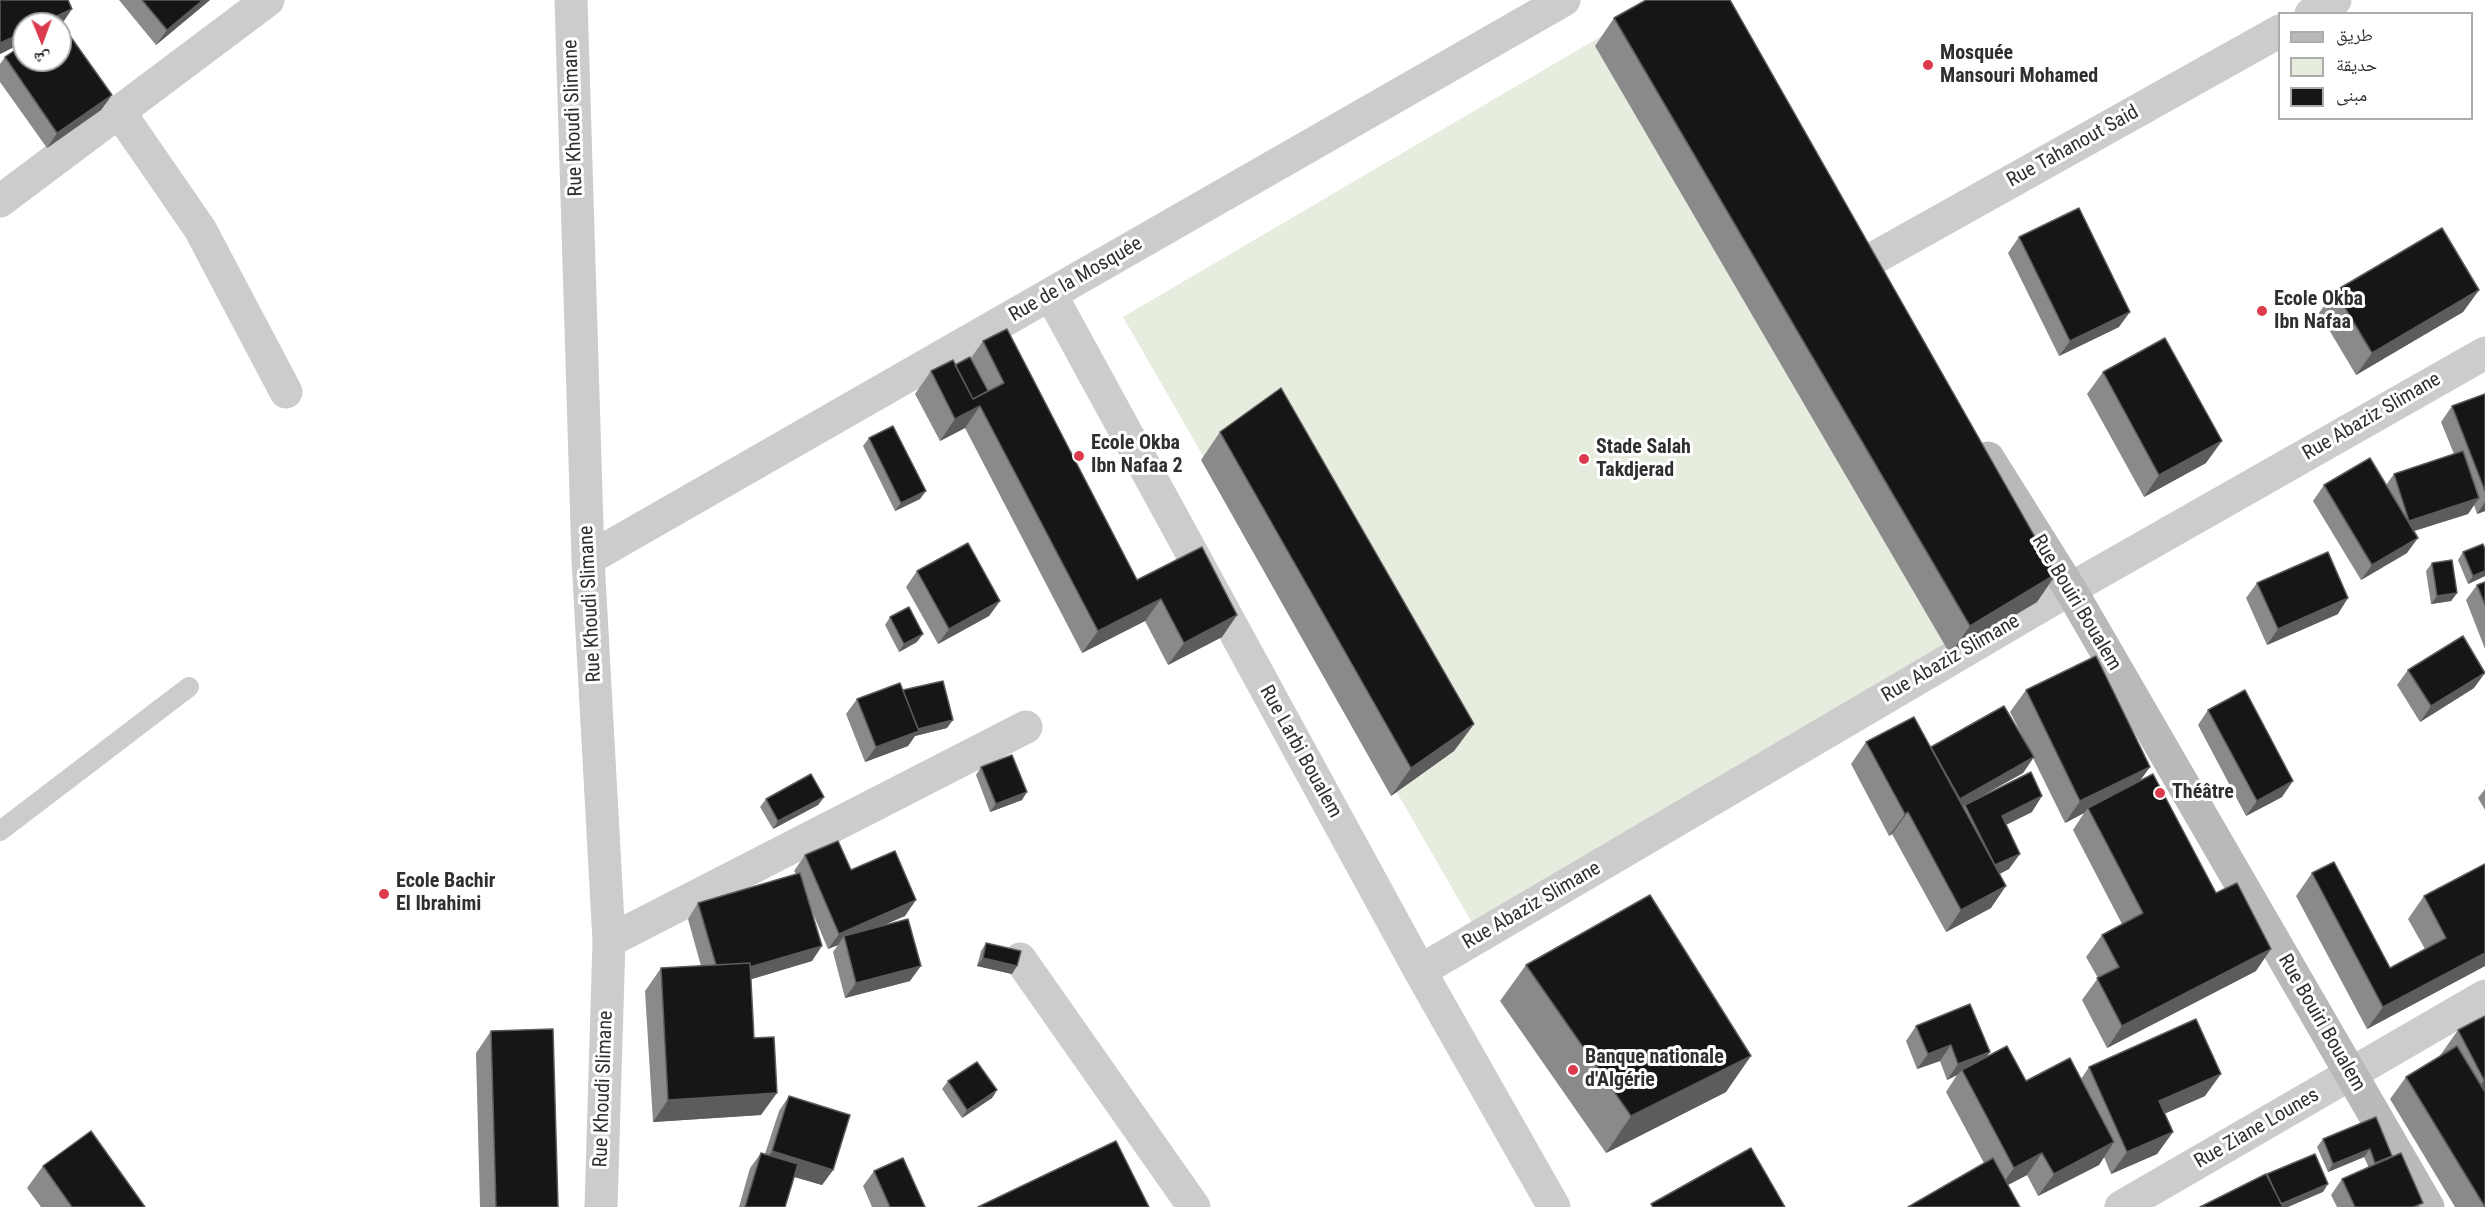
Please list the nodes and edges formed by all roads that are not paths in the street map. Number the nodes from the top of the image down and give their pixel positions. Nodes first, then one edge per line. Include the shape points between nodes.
1 (268, 0) edge
2 (571, 0) edge
3 (1564, 0) edge
4 (2335, 0) edge
5 (2314, 12) edge
6 (2278, 32) edge
7 (120, 113) junction
8 (0, 201) edge
9 (1861, 252) joint
10 (1885, 292) edge
11 (1051, 295) junction
12 (2485, 353) edge
13 (286, 392) dead end
14 (1971, 431) edge
15 (588, 559) junction
16 (2070, 589) junction
17 (189, 687) dead end
18 (1026, 727) dead end
19 (0, 831) edge
20 (609, 941) junction
21 (1020, 959) edge
22 (1420, 971) junction
23 (2485, 996) edge
24 (2351, 1076) junction
25 (601, 1207) edge
26 (1194, 1207) edge
27 (1554, 1207) edge
28 (2121, 1207) edge
29 (2428, 1207) edge

1 - 7 street
2 - 15 street, Rue Khoudi Slimane
3 - 11 street, Rue de la Mosquée
4 - 5 street
6 - 9 street, Rue Tahanout Said
7 - 8 street
7 - 13 street via 200,229
9 - 10 main road
11 - 15 street, Rue de la Mosquée
11 - 22 street, Rue Larbi Boualem
12 - 16 street, Rue Abaziz Slimane
14 - 16 main road, Rue Bouiri Boualem
15 - 20 street, Rue Khoudi Slimane
16 - 22 street, Rue Abaziz Slimane
16 - 24 main road, Rue Bouiri Boualem
17 - 19 lane
18 - 20 street
20 - 25 street, Rue Khoudi Slimane
21 - 26 street
22 - 27 street, Rue Larbi Boualem
23 - 24 street, Rue Ziane Lounes
24 - 28 street, Rue Ziane Lounes
24 - 29 main road, Rue Bouiri Boualem

